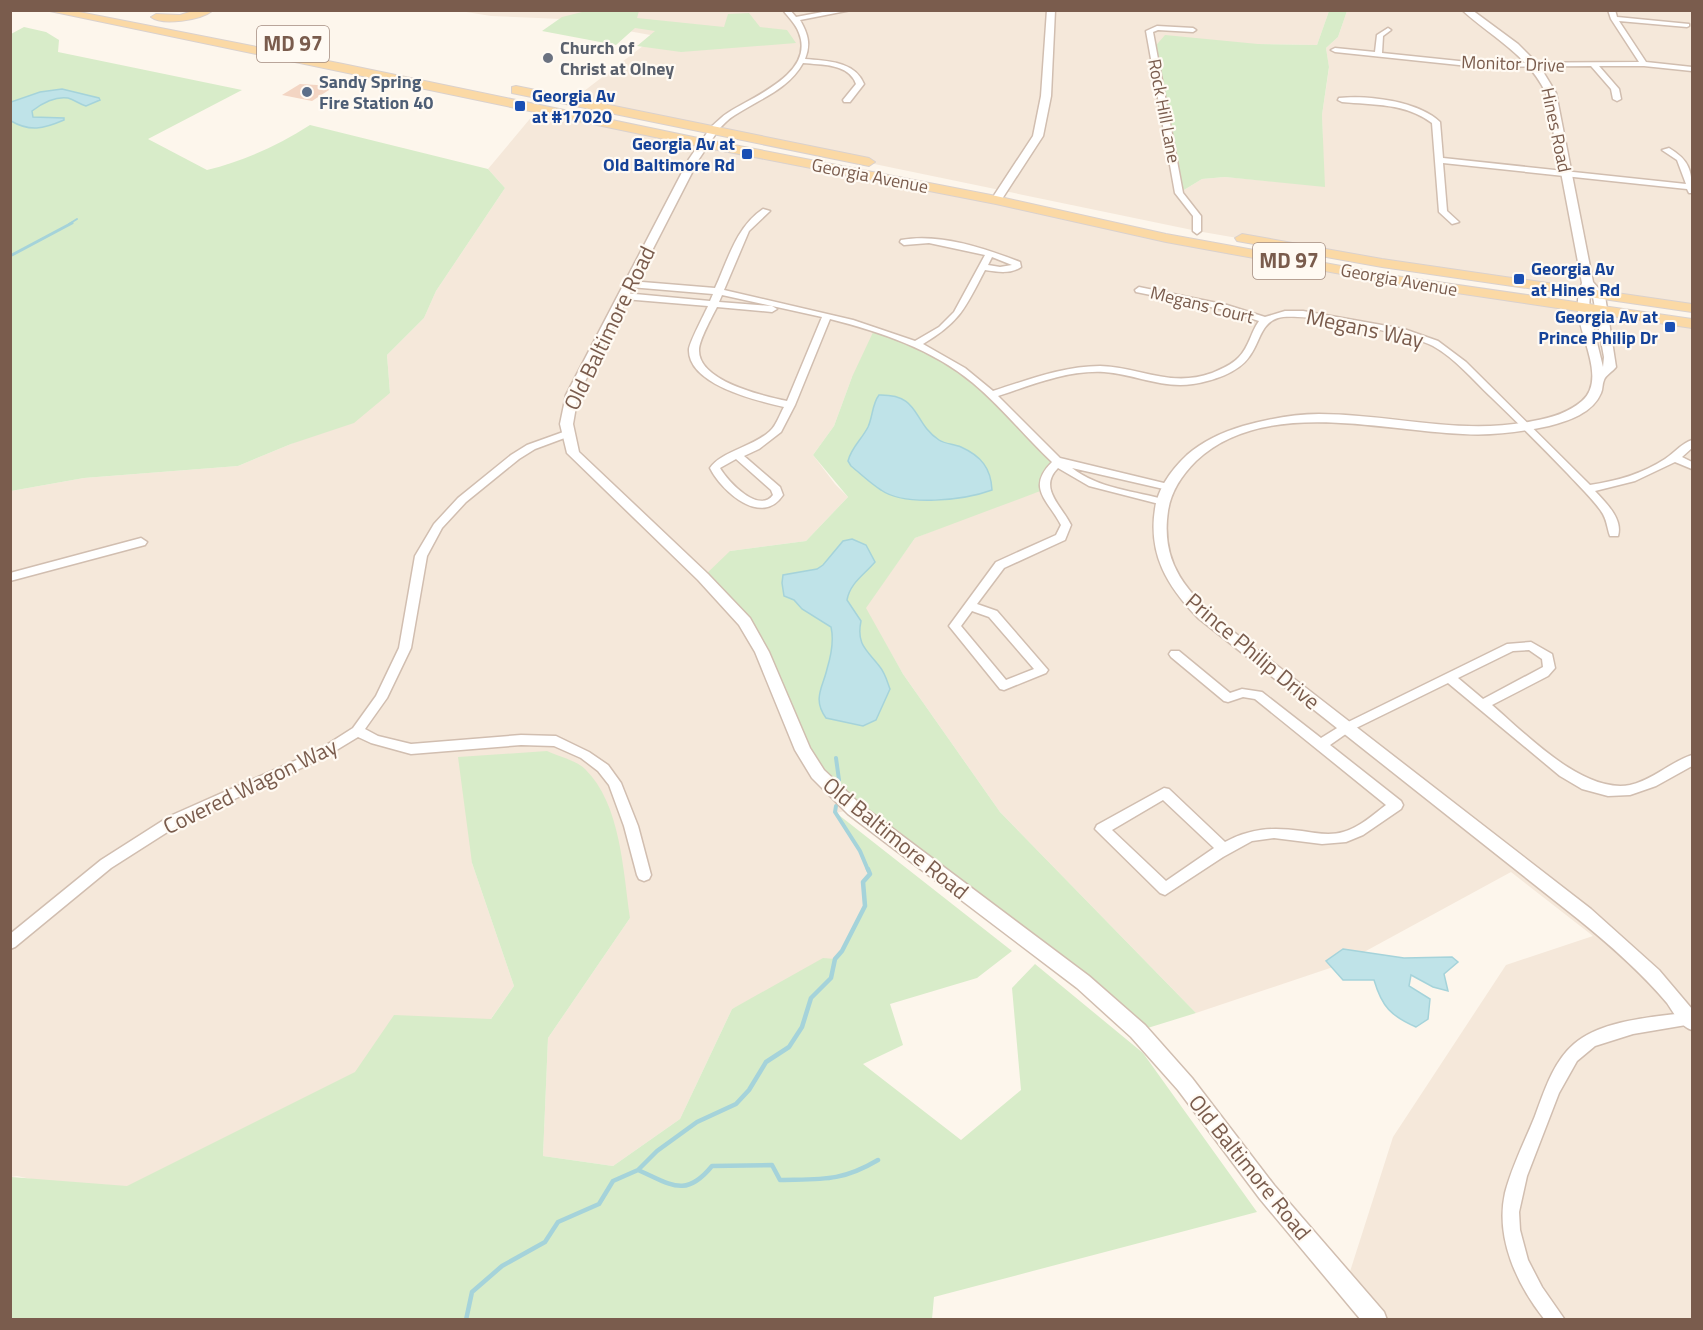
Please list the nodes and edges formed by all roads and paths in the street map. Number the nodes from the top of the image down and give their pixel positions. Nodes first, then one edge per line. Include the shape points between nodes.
1 (50, 10) edge
2 (786, 10) edge
3 (848, 10) edge
4 (1051, 10) edge
5 (1466, 10) edge
6 (1611, 10) edge
7 (208, 11) edge
8 (1614, 19) junction
9 (796, 20) junction
10 (1687, 25) dead end
11 (1193, 30) dead end
12 (1388, 30) dead end
13 (1335, 50) dead end
14 (1378, 54) junction
15 (344, 55) dead end
16 (801, 61) junction
17 (1644, 64) junction
18 (1594, 65) junction
19 (1536, 66) junction
20 (1692, 69) edge
21 (447, 76) dead end
22 (499, 86) dead end
23 (1617, 99) dead end
24 (847, 100) dead end
25 (1342, 100) dead end
26 (714, 129) junction
27 (703, 143) junction
28 (1666, 150) dead end
29 (1440, 160) junction
30 (1566, 174) junction
31 (1692, 189) edge
32 (1000, 195) junction
33 (766, 211) dead end
34 (1455, 222) dead end
35 (1197, 231) junction
36 (904, 242) dead end
37 (990, 253) junction
38 (983, 267) junction
39 (1585, 288) junction
40 (627, 290) junction
41 (1139, 290) dead end
42 (719, 292) junction
43 (1599, 296) junction
44 (714, 304) junction
45 (1583, 309) junction
46 (1692, 309) edge
47 (807, 311) junction
48 (1603, 312) junction
49 (827, 316) junction
50 (1264, 320) junction
51 (1692, 324) edge
52 (917, 344) junction
53 (1599, 376) junction
54 (993, 394) junction
55 (790, 405) junction
56 (1527, 428) junction
57 (566, 434) junction
58 (1691, 446) edge
59 (737, 455) junction
60 (1676, 458) junction
61 (1059, 461) junction
62 (1692, 466) edge
63 (1168, 487) junction
64 (1589, 489) junction
65 (1163, 502) junction
66 (1614, 534) dead end
67 (141, 542) dead end
68 (10, 576) edge
69 (969, 605) junction
70 (1175, 654) dead end
71 (1450, 678) junction
72 (1482, 705) junction
73 (1346, 728) junction
74 (357, 731) junction
75 (1322, 744) junction
76 (1692, 760) edge
77 (1224, 850) junction
78 (644, 875) dead end
79 (10, 943) edge
80 (1692, 1020) edge
81 (1376, 1320) edge
82 (1557, 1320) edge

1 - 27 main road, Georgia Avenue / MD 97
2 - 9 street
3 - 9 street
4 - 32 street via 1046,96 1038,136
5 - 19 street, Hines Road
6 - 8 street
7 - 7 main road via 200,18 203,25 151,16 180,18
8 - 10 street
8 - 17 street
9 - 16 street via 807,42
11 - 35 street, Rock Hill Lane via 1149,31 1179,193 1197,216
12 - 14 street via 1380,35
13 - 14 street, Monitor Drive
14 - 19 street, Monitor Drive via 1478,65
15 - 21 main road, MD 97
16 - 24 street via 853,72 860,84
16 - 26 street, Old Baltimore Road via 767,95
17 - 18 street, Monitor Drive
17 - 20 street, Monitor Drive
18 - 19 street, Monitor Drive
18 - 23 street via 1611,84
19 - 30 street, Hines Road via 1551,93
22 - 26 main road, Georgia Avenue / MD 97
25 - 29 street via 1404,106 1430,116 1436,122
26 - 27 street, Old Baltimore Road
26 - 32 main road, Georgia Avenue / MD 97
27 - 32 main road, Georgia Avenue / MD 97
27 - 40 street, Old Baltimore Road
28 - 31 street via 1681,159
29 - 30 street
29 - 34 street via 1443,212
30 - 31 street
30 - 39 street, Hines Road
32 - 35 main road, Georgia Avenue / MD 97
32 - 45 main road, Georgia Avenue / MD 97 via 1166,238
33 - 42 street via 744,230
35 - 39 main road, Georgia Avenue / MD 97 via 1382,263
36 - 37 street via 929,240
37 - 38 street
37 - 38 street via 1012,260 1017,267
38 - 52 street via 958,313 942,329
39 - 43 main road, Georgia Avenue / MD 97
39 - 45 street
40 - 42 street
40 - 44 street
40 - 57 street, Old Baltimore Road via 572,395 565,419
41 - 50 street, Megans Court via 1227,308
42 - 44 street
42 - 47 street
43 - 46 main road, Georgia Avenue / MD 97
43 - 48 street, Prince Philip Drive
44 - 47 street
44 - 55 street via 694,349 697,364 741,392
45 - 48 main road, Georgia Avenue / MD 97
45 - 53 street
47 - 49 street
48 - 51 main road, Georgia Avenue / MD 97
48 - 53 street, Prince Philip Drive via 1610,368
49 - 52 street
49 - 55 street
50 - 54 street via 1241,361 1195,381 1176,382 1087,368
50 - 56 street, Megans Way via 1304,314 1427,339 1449,352
52 - 54 street via 962,370
53 - 56 street, Prince Philip Drive via 1593,396 1578,410
54 - 61 street
55 - 59 street via 776,432
56 - 63 street, Prince Philip Drive via 1470,432 1329,418 1271,422 1227,435 1199,451 1175,474
56 - 64 street, Megans Way
57 - 74 street, Covered Wagon Way via 515,457 462,500 438,526 421,556 405,648 381,698
57 - 81 street, Old Baltimore Road via 573,453 745,622 762,652 803,750 818,774 854,809 1083,982 1138,1031
58 - 60 street
59 - 59 street via 716,465 716,472 753,504 774,501 776,489
60 - 62 street
60 - 64 street via 1632,479
61 - 63 street
61 - 65 street via 1072,474 1087,481
61 - 69 street via 1047,472 1043,490 1066,525 1061,537 1000,565
63 - 65 street, Prince Philip Drive
64 - 66 street, Megans Way via 1607,511
65 - 73 street, Prince Philip Drive via 1160,540 1168,570 1189,601
67 - 68 street
69 - 69 street via 955,626 1004,686 1042,670 993,615
70 - 75 street via 1228,698 1242,693 1257,694
71 - 72 street
71 - 72 street via 1516,645 1531,646 1548,657 1549,668 1544,674
71 - 73 street
72 - 76 street via 1565,773 1608,791 1630,790 1651,783
73 - 75 street
73 - 80 street, Prince Philip Drive via 1611,935 1660,981
74 - 78 street via 411,749 556,741 585,755 615,783 632,826
74 - 79 street, Covered Wagon Way via 321,754 175,820 106,864
75 - 77 street via 1396,805 1348,836 1328,840 1269,834 1252,836
77 - 77 street via 1164,793 1102,829 1165,889
80 - 82 street via 1613,1031 1579,1049 1556,1081 1513,1194 1511,1223 1523,1271

